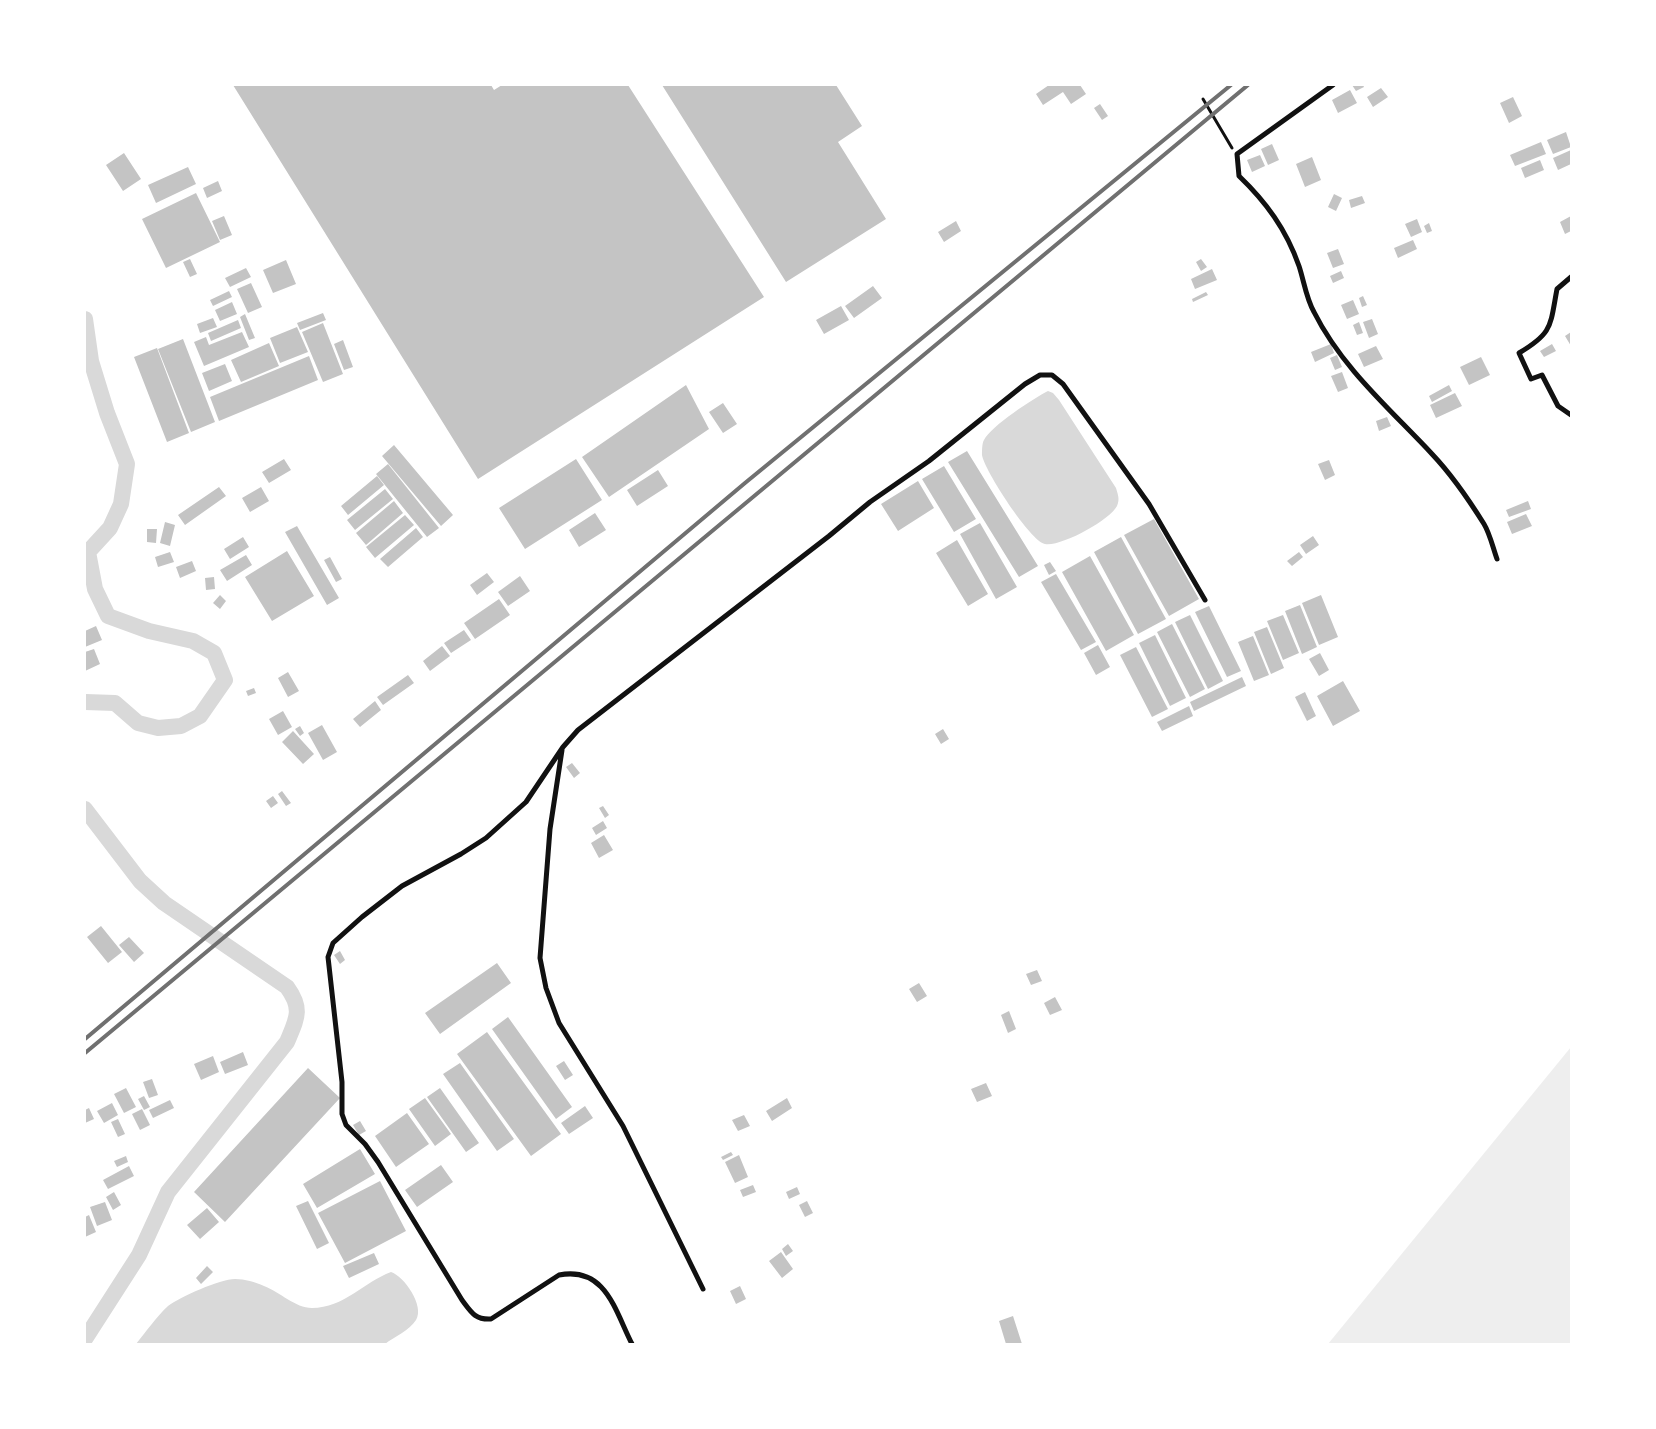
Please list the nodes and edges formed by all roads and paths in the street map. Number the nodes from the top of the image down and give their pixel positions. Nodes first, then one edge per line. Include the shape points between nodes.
1 (1334, 85) edge
2 (1203, 99) dead end
3 (1237, 154) junction
4 (1571, 277) edge
5 (1571, 415) edge
6 (1497, 559) dead end
7 (1205, 600) dead end
8 (562, 747) junction
9 (703, 1289) dead end
10 (632, 1344) edge

1 - 3 street
2 - 3 path
3 - 6 street via 1238,176 1262,198 1283,227 1313,311 1328,337 1356,375 1433,455 1485,525
4 - 5 street via 1557,289 1552,320 1546,333 1519,353 1531,379 1542,375 1558,406
7 - 8 street via 1150,504 1063,384 1052,375 1040,375 870,502 578,730
8 - 9 street via 550,829 540,958 546,988 559,1023 622,1126
8 - 10 street via 526,802 486,838 402,886 333,943 328,958 342,1082 341,1107 346,1125 378,1162 473,1315 491,1319 559,1275 587,1275 604,1289

